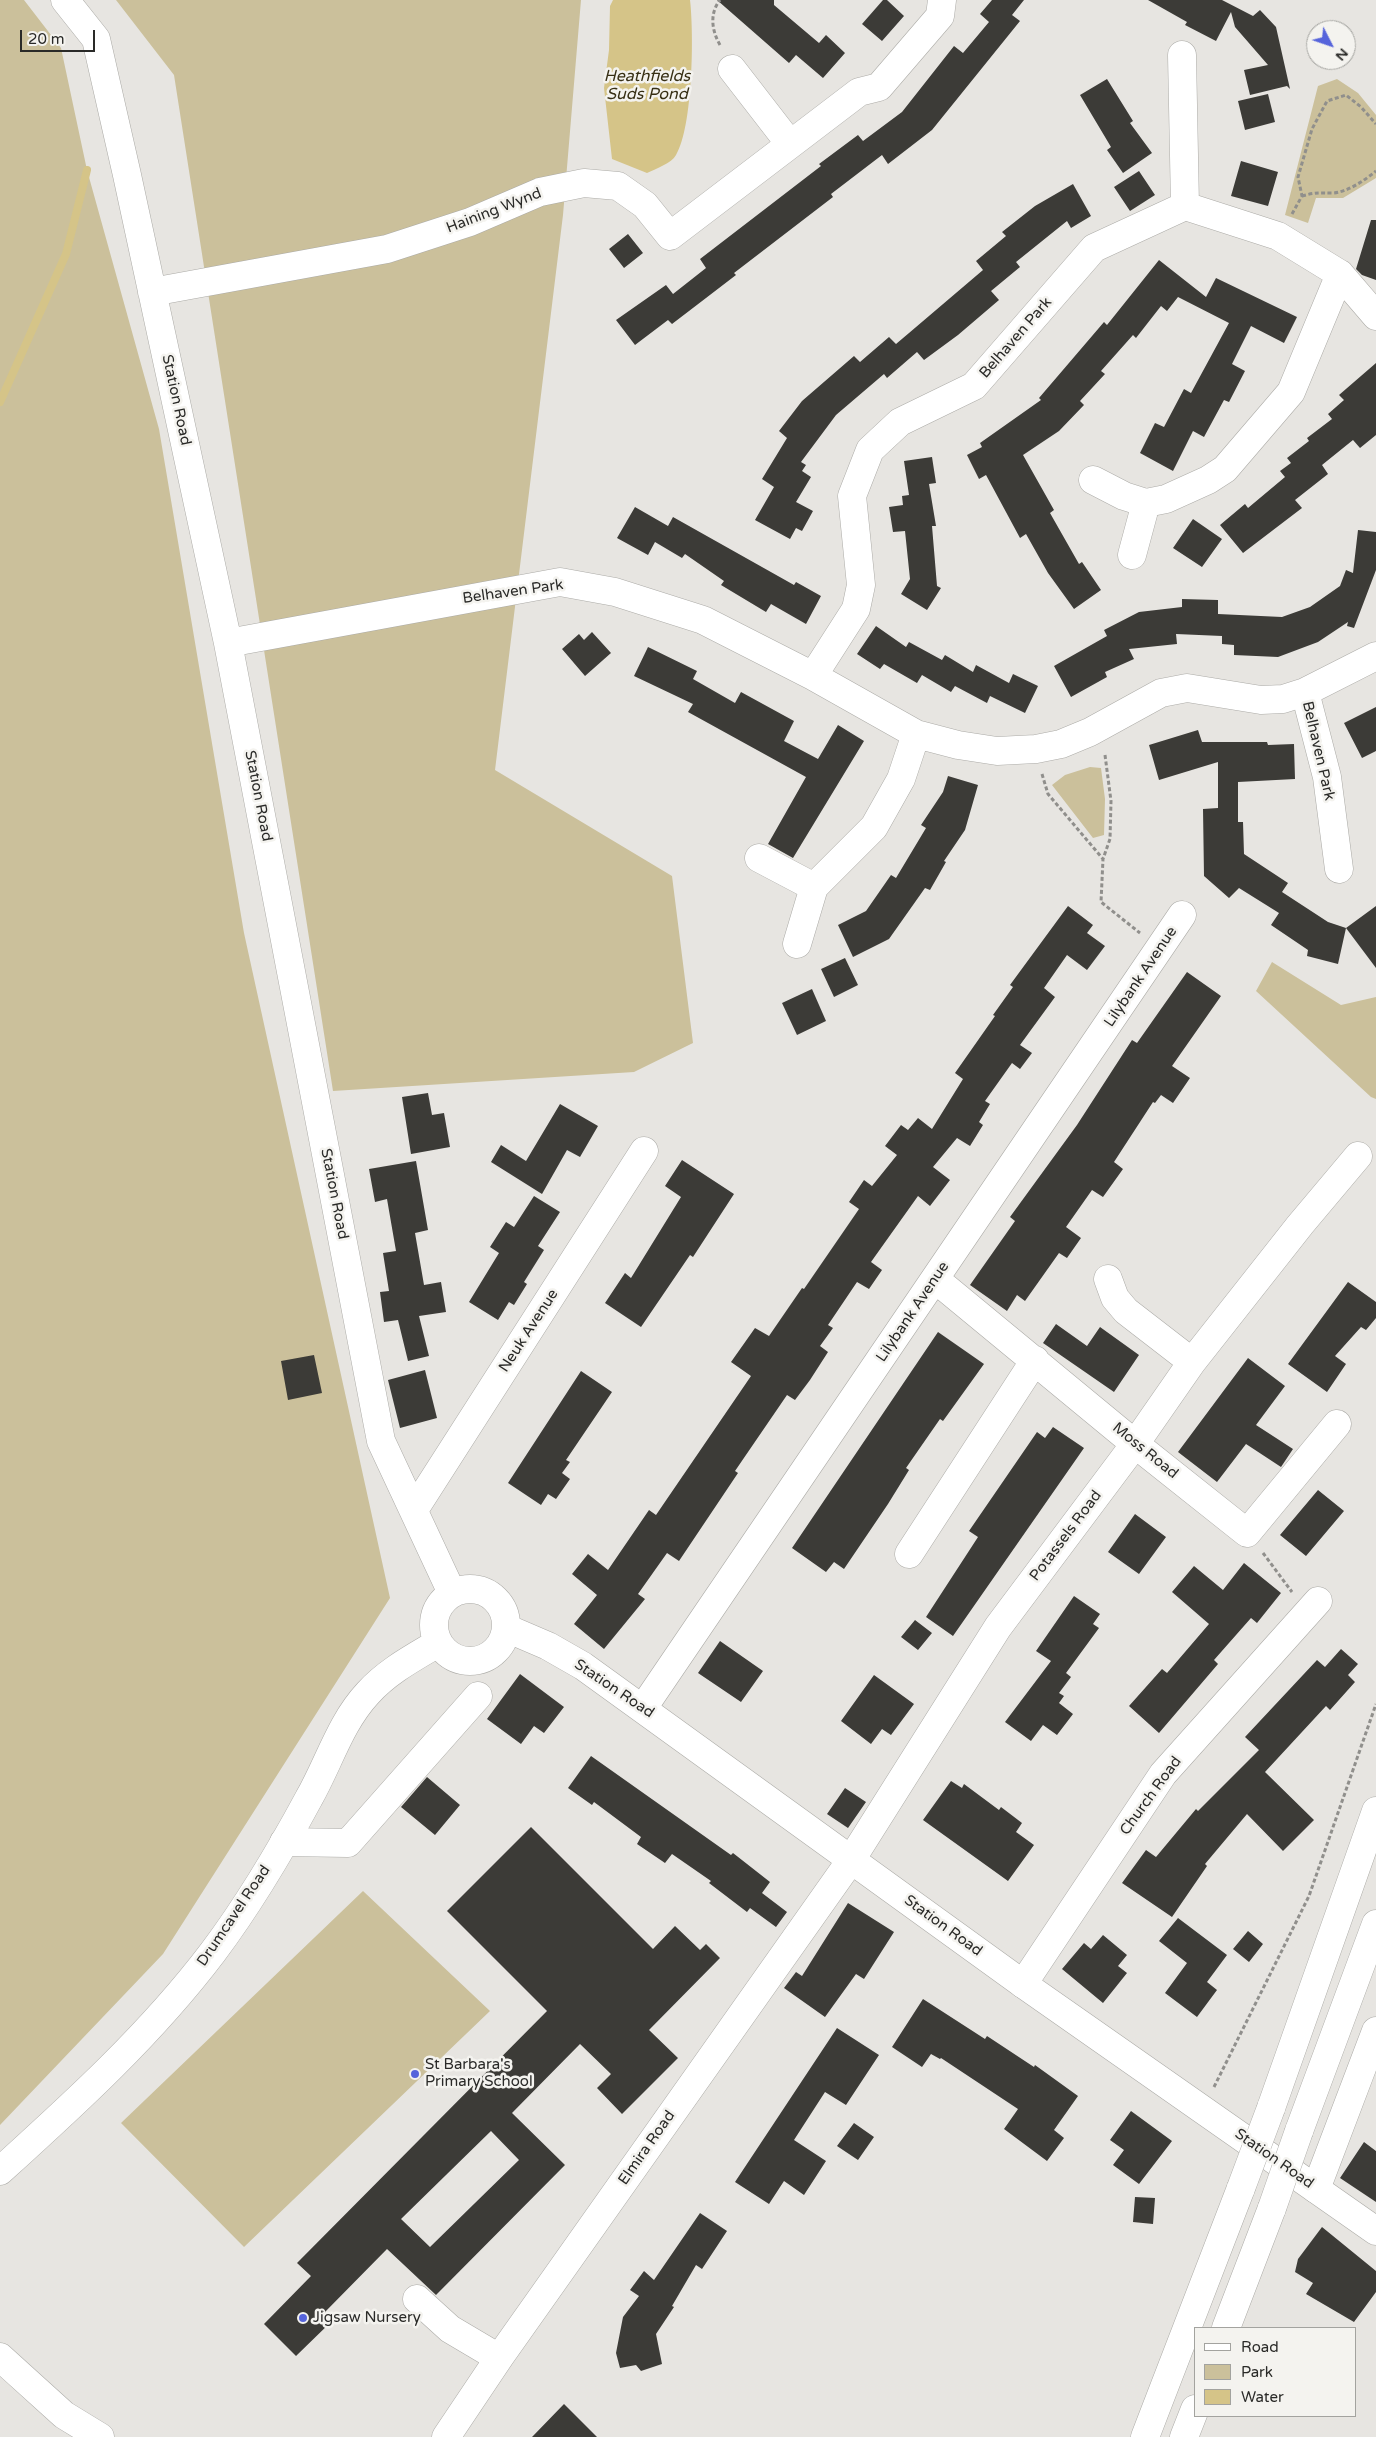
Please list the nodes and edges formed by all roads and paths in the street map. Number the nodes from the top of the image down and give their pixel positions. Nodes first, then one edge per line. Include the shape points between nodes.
1 (65, 0) edge
2 (720, 0) edge
3 (940, 1) edge
4 (1182, 55) dead end
5 (732, 69) joint
6 (1376, 124) edge
7 (790, 144) junction
8 (1376, 171) edge
9 (1185, 206) junction
10 (1340, 274) junction
11 (152, 292) junction
12 (1376, 316) edge
13 (1093, 480) dead end
14 (1146, 503) junction
15 (1132, 555) dead end
16 (228, 643) junction
17 (1376, 656) edge
18 (813, 676) junction
19 (1305, 692) junction
20 (1090, 732) junction
21 (916, 734) junction
22 (1036, 749) junction
23 (760, 858) dead end
24 (1104, 859) junction
25 (1339, 869) dead end
26 (814, 887) junction
27 (1182, 915) dead end
28 (797, 944) dead end
29 (1160, 948) junction
30 (644, 1151) dead end
31 (1358, 1156) dead end
32 (935, 1279) junction
33 (1108, 1279) dead end
34 (1036, 1360) junction
35 (1192, 1362) junction
36 (1336, 1424) dead end
37 (1135, 1444) junction
38 (414, 1510) junction
39 (1247, 1532) junction
40 (909, 1554) dead end
41 (452, 1593) junction
42 (1313, 1607) joint
43 (506, 1628) junction
44 (438, 1643) junction
45 (478, 1696) dead end
46 (1376, 1704) edge
47 (643, 1708) junction
48 (1376, 1811) edge
49 (284, 1842) junction
50 (851, 1860) junction
51 (1376, 1924) edge
52 (1023, 1984) junction
53 (1376, 2031) edge
54 (1203, 2110) junction
55 (0, 2171) edge
56 (1316, 2189) junction
57 (1376, 2231) edge
58 (418, 2299) dead end
59 (1226, 2327) edge
60 (0, 2357) edge
61 (499, 2358) junction
62 (1194, 2412) edge
63 (100, 2437) edge
64 (446, 2437) edge
65 (1145, 2437) edge
66 (1184, 2437) edge

1 - 11 street, Station Road via 96,39
2 - 5 path via 714,8 713,32
3 - 7 street, Haining Wynd via 940,16 879,87 859,92
4 - 9 street
5 - 7 street
6 - 8 path via 1346,95 1327,101 1312,129 1298,177 1302,196 1318,191 1335,193 1363,181
7 - 11 street, Haining Wynd via 670,236 646,205 618,186 584,183 540,192 470,222 387,249
9 - 10 street via 1278,236
9 - 18 street, Belhaven Park via 1094,248 974,386 900,422 870,450 852,496 861,585 856,609
10 - 12 street
10 - 14 street via 1291,392 1224,468 1208,480 1166,499
11 - 16 street, Station Road
13 - 14 street
14 - 15 street
16 - 18 street, Belhaven Park via 560,582 615,592 704,620
16 - 38 street, Station Road via 381,1441
17 - 19 street, Belhaven Park
18 - 21 street, Belhaven Park
19 - 20 street, Belhaven Park via 1283,699 1262,700 1187,688 1161,692
19 - 25 street, Belhaven Park via 1327,776
20 - 22 street, Belhaven Park via 1062,744
20 - 24 path via 1105,755 1111,801 1110,839
21 - 22 street, Belhaven Park via 997,751
21 - 26 street via 901,779 874,827
22 - 24 path via 1048,794
23 - 26 street
24 - 29 path via 1101,902
26 - 28 street
27 - 29 street, Lilybank Avenue
29 - 32 street, Lilybank Avenue
30 - 38 street, Neuk Avenue
31 - 35 street, Potassels Road
32 - 34 street, Moss Road
32 - 47 street, Lilybank Avenue
33 - 35 street via 1115,1298 1126,1311
34 - 37 street, Moss Road
34 - 40 street
35 - 37 street, Potassels Road
36 - 39 street
37 - 39 street, Moss Road
37 - 50 street, Potassels Road via 998,1627
38 - 41 street, Station Road
39 - 42 path
41 - 43 street via 474,1589 494,1598 505,1617
41 - 44 street via 436,1612 433,1624
42 - 52 street, Church Road via 1163,1774
43 - 44 street via 496,1650 474,1661 450,1656
43 - 47 street, Station Road via 583,1666
44 - 49 street, Drumcavel Road via 399,1666 361,1701 349,1717
45 - 49 street via 348,1843
46 - 54 path via 1309,1896
47 - 50 street, Station Road
48 - 65 street, bridge via 1271,2108
49 - 55 street, Drumcavel Road via 213,1952 153,2023 94,2085
50 - 52 street, Station Road
50 - 61 street, Elmira Road
51 - 59 street, bridge
52 - 54 street, Station Road
53 - 56 street
54 - 56 street, Station Road
56 - 57 street, Station Road
58 - 61 street via 450,2329
60 - 63 street via 64,2415
61 - 64 street, Elmira Road
62 - 66 street

